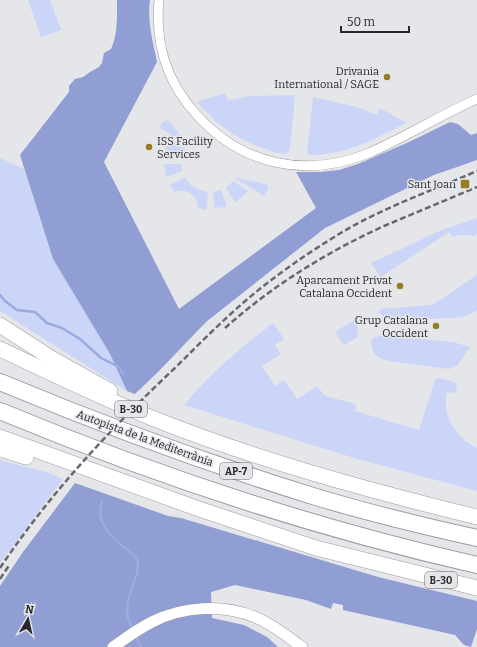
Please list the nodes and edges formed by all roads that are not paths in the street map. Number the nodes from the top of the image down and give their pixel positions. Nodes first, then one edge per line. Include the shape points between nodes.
1 (159, 0) edge
2 (477, 99) edge
3 (0, 325) edge
4 (0, 349) edge
5 (0, 382) edge
6 (0, 410) edge
7 (0, 437) edge
8 (0, 449) edge
9 (268, 459) junction
10 (199, 509) junction
11 (477, 516) edge
12 (477, 538) edge
13 (477, 565) edge
14 (477, 588) edge
15 (113, 647) edge
16 (302, 647) edge

1 - 2 street via 158,23 164,61 176,89 211,130 240,151 276,164 325,165 344,161 368,153
3 - 9 highway via 112,392 197,431
4 - 9 highway, B-30 via 97,395 153,418
5 - 12 highway, Autopista de la Mediterrània / AP-7 via 240,473 339,504
6 - 13 highway, AP-7 via 120,458 266,508 391,544
7 - 10 highway, B-30
8 - 10 highway via 138,493
9 - 11 highway, B-30 via 354,485
10 - 14 highway, B-30 via 316,548
15 - 16 street via 144,626 165,617 178,612 205,609 254,617 268,623

